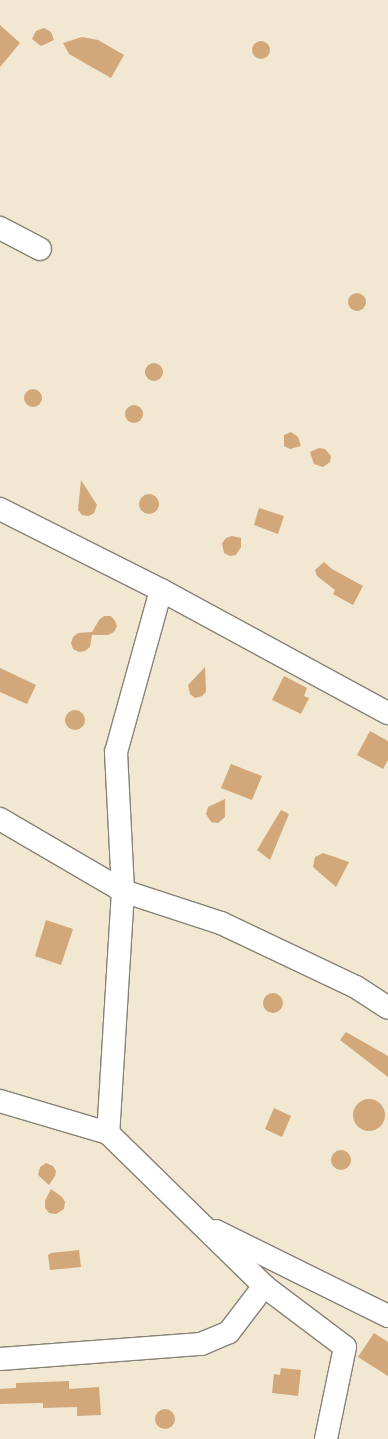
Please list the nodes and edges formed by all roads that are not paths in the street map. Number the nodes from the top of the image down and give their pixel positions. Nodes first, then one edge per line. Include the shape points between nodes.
1 (0, 228) edge
2 (40, 249) dead end
3 (0, 508) edge
4 (161, 590) junction
5 (388, 713) edge
6 (0, 819) edge
7 (123, 891) junction
8 (388, 1008) edge
9 (0, 1101) edge
10 (108, 1133) junction
11 (199, 1222) junction
12 (264, 1286) junction
13 (388, 1316) edge
14 (0, 1359) edge
15 (326, 1439) edge

1 - 2 street
3 - 4 street
4 - 5 street
4 - 7 street via 116,752
6 - 7 street
7 - 8 street via 220,923 356,987
7 - 10 street
9 - 10 street
10 - 11 street
11 - 12 street
11 - 13 street
12 - 14 street via 229,1332 201,1344
12 - 15 street via 346,1347

